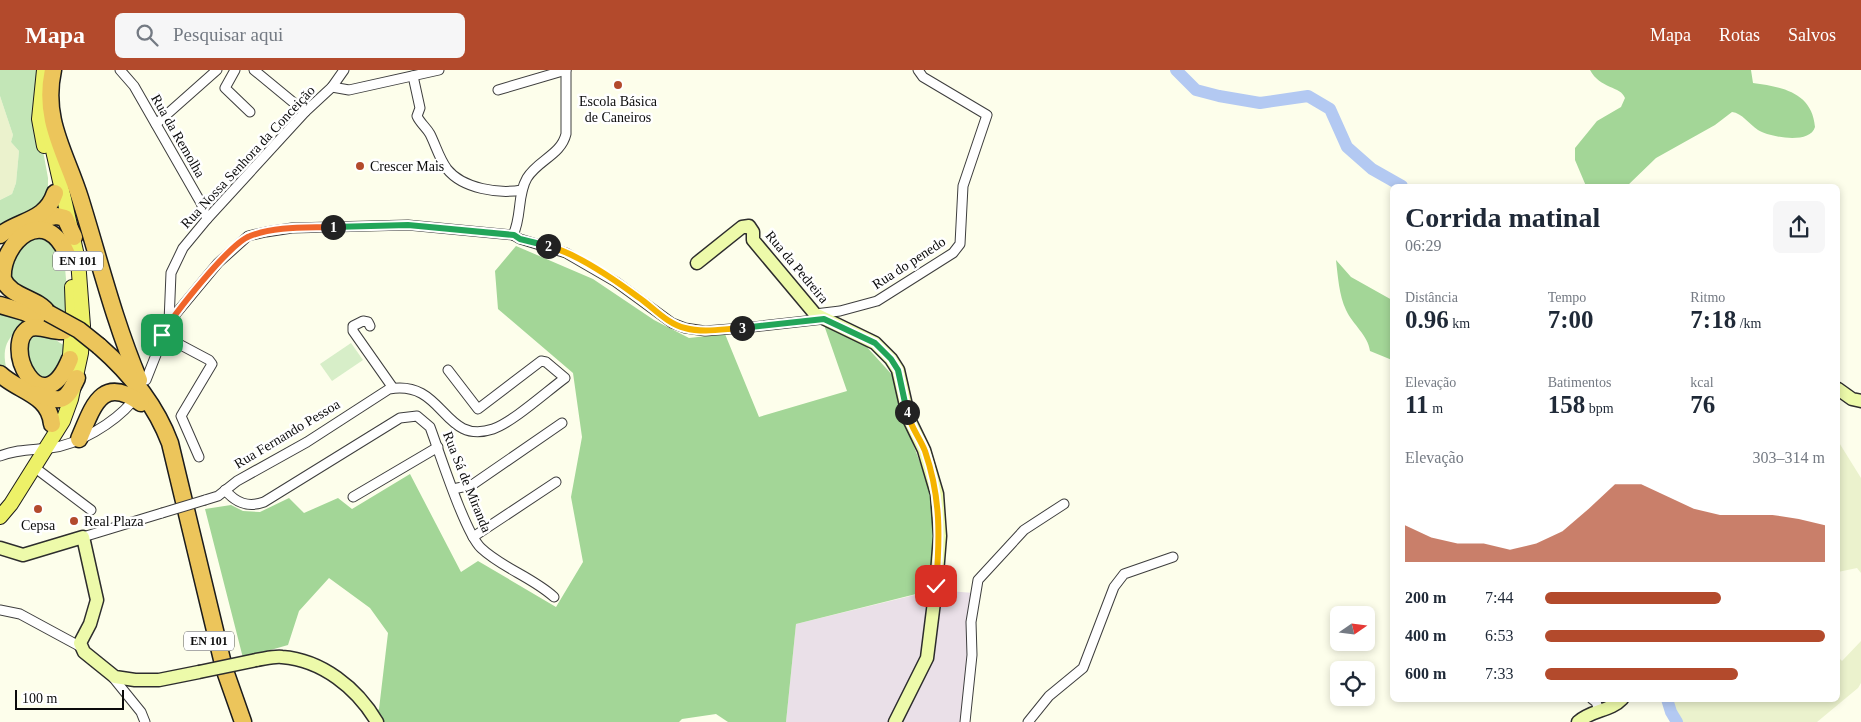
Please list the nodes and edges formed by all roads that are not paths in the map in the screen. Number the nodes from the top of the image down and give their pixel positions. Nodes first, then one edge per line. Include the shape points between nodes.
1 (44, 70) edge
2 (51, 70) edge
3 (120, 70) edge
4 (216, 70) edge
5 (235, 70) edge
6 (254, 70) edge
7 (344, 70) edge
8 (439, 70) edge
9 (566, 70) edge
10 (920, 74) edge
11 (413, 76) junction
12 (332, 87) junction
13 (498, 90) dead end
14 (250, 112) dead end
15 (306, 112) junction
16 (156, 124) junction
17 (522, 190) junction
18 (55, 193) junction
19 (60, 216) junction
20 (207, 218) junction
21 (24, 224) junction
22 (0, 235) edge
23 (514, 235) junction
24 (74, 237) junction
25 (69, 259) junction
26 (697, 263) dead end
27 (0, 297) edge
28 (0, 305) edge
29 (820, 316) junction
30 (47, 317) junction
31 (169, 322) junction
32 (370, 326) dead end
33 (64, 331) junction
34 (162, 335) junction
35 (100, 351) junction
36 (70, 359) junction
37 (448, 370) dead end
38 (0, 374) edge
39 (77, 378) junction
40 (146, 380) dead end
41 (393, 388) junction
42 (1840, 390) edge
43 (28, 392) junction
44 (61, 400) junction
45 (140, 401) junction
46 (1861, 401) edge
47 (562, 423) dead end
48 (52, 424) junction
49 (79, 439) junction
50 (45, 448) junction
51 (438, 448) junction
52 (0, 456) edge
53 (198, 456) dead end
54 (34, 467) junction
55 (556, 482) dead end
56 (454, 489) junction
57 (225, 490) junction
58 (353, 497) dead end
59 (1064, 504) dead end
60 (91, 510) dead end
61 (0, 517) edge
62 (83, 537) junction
63 (473, 537) junction
64 (0, 548) edge
65 (1173, 557) dead end
66 (554, 597) dead end
67 (0, 610) edge
68 (80, 647) junction
69 (110, 675) junction
70 (1596, 702) edge
71 (1619, 702) edge
72 (1598, 710) junction
73 (146, 722) edge
74 (236, 722) edge
75 (243, 722) edge
76 (377, 722) edge
77 (895, 722) edge
78 (965, 722) edge
79 (1028, 722) edge
80 (1578, 722) edge

1 - 18 main road, EN 101 via 39,119
2 - 24 main road, EN 101 via 45,99 48,125
2 - 45 highway via 50,101 54,130 80,198
3 - 16 street, Rua da Remolha via 134,86
4 - 16 street
5 - 14 street via 225,88
6 - 15 street
7 - 12 street, Rua Nossa Senhora da Conceição
8 - 11 street
9 - 13 street
9 - 17 street via 566,134 563,144 532,171
10 - 29 street, Rua do penedo via 987,115 963,186 960,244 953,253 877,301
11 - 12 street via 349,90
11 - 17 street via 420,108 417,116 448,170 482,188 506,193
12 - 15 street, Rua Nossa Senhora da Conceição
15 - 20 street, Rua Nossa Senhora da Conceição
16 - 20 street, Rua da Remolha
17 - 23 street
18 - 19 main road, EN 101
18 - 21 highway via 44,212
19 - 21 highway
19 - 24 highway via 67,220
19 - 25 main road, EN 101
20 - 31 street, Rua Nossa Senhora da Conceição via 183,248 171,273
21 - 22 highway
23 - 29 street via 566,253 616,282 672,323 685,328 743,328
23 - 31 street via 408,225 292,228 248,236 218,263
24 - 39 main road, EN 101 via 84,326
25 - 30 highway via 60,241 40,230 22,233 5,252 1,275 7,286 42,305
25 - 36 main road, EN 101 via 73,306
26 - 29 street, Rua da Pedreira via 742,227 749,226 753,240
27 - 30 highway, EN 101
28 - 30 highway, EN 101
29 - 77 street, Rua da Pedreira via 875,343 891,359 898,370 909,420 924,450 937,494 940,536 927,658
30 - 33 highway, EN 101
30 - 35 highway, EN 101, bridge via 79,330
31 - 34 street, Rua Nossa Senhora da Conceição
32 - 41 street via 362,321 353,326 353,331
33 - 35 highway, EN 101
33 - 36 highway via 38,327 24,330 11,341 7,358 17,377 28,384 41,386 59,376
34 - 40 street, Rua Nossa Senhora da Conceição
34 - 53 street via 212,364 181,416
35 - 45 highway, EN 101 via 127,372
36 - 44 main road, EN 101
37 - 41 street via 478,409 541,362 546,362 565,378 505,423 481,432 468,431 450,421 424,394
38 - 43 highway
39 - 44 highway via 68,396
39 - 50 main road, EN 101 via 63,421
41 - 57 street, Rua Fernando Pessoa
42 - 46 street
43 - 44 highway
43 - 48 highway via 43,401 50,412
44 - 48 main road, EN 101
45 - 49 street
45 - 49 highway via 124,392 106,394 92,411
45 - 74 highway, EN 101 via 167,456 216,669
45 - 75 highway, EN 101 via 163,425 174,453 224,668
47 - 56 street via 472,485
48 - 50 main road, EN 101
49 - 50 street
50 - 52 street via 19,450
50 - 54 main road, EN 101
51 - 56 street, Rua Sá de Miranda
51 - 57 street, Rua Sá de Miranda via 425,421 417,416 408,416 264,502 249,506 241,504
51 - 58 street
54 - 60 street
54 - 61 main road, EN 101
55 - 63 street
56 - 63 street, Rua Sá de Miranda
57 - 62 street, Rua Fernando Pessoa, bridge via 205,500
59 - 78 street via 1024,530 978,580 971,622 972,655
62 - 64 street, Rua Fernando Pessoa via 23,555
62 - 68 street via 97,600
63 - 66 street, Rua Sá de Miranda via 481,548
65 - 79 street via 1124,574 1114,587 1083,668 1050,696
67 - 68 street via 20,614
68 - 69 street
69 - 73 street
69 - 76 street, bridge via 128,680 158,680 280,656 322,668 340,679
70 - 72 street
71 - 72 street
72 - 80 street

